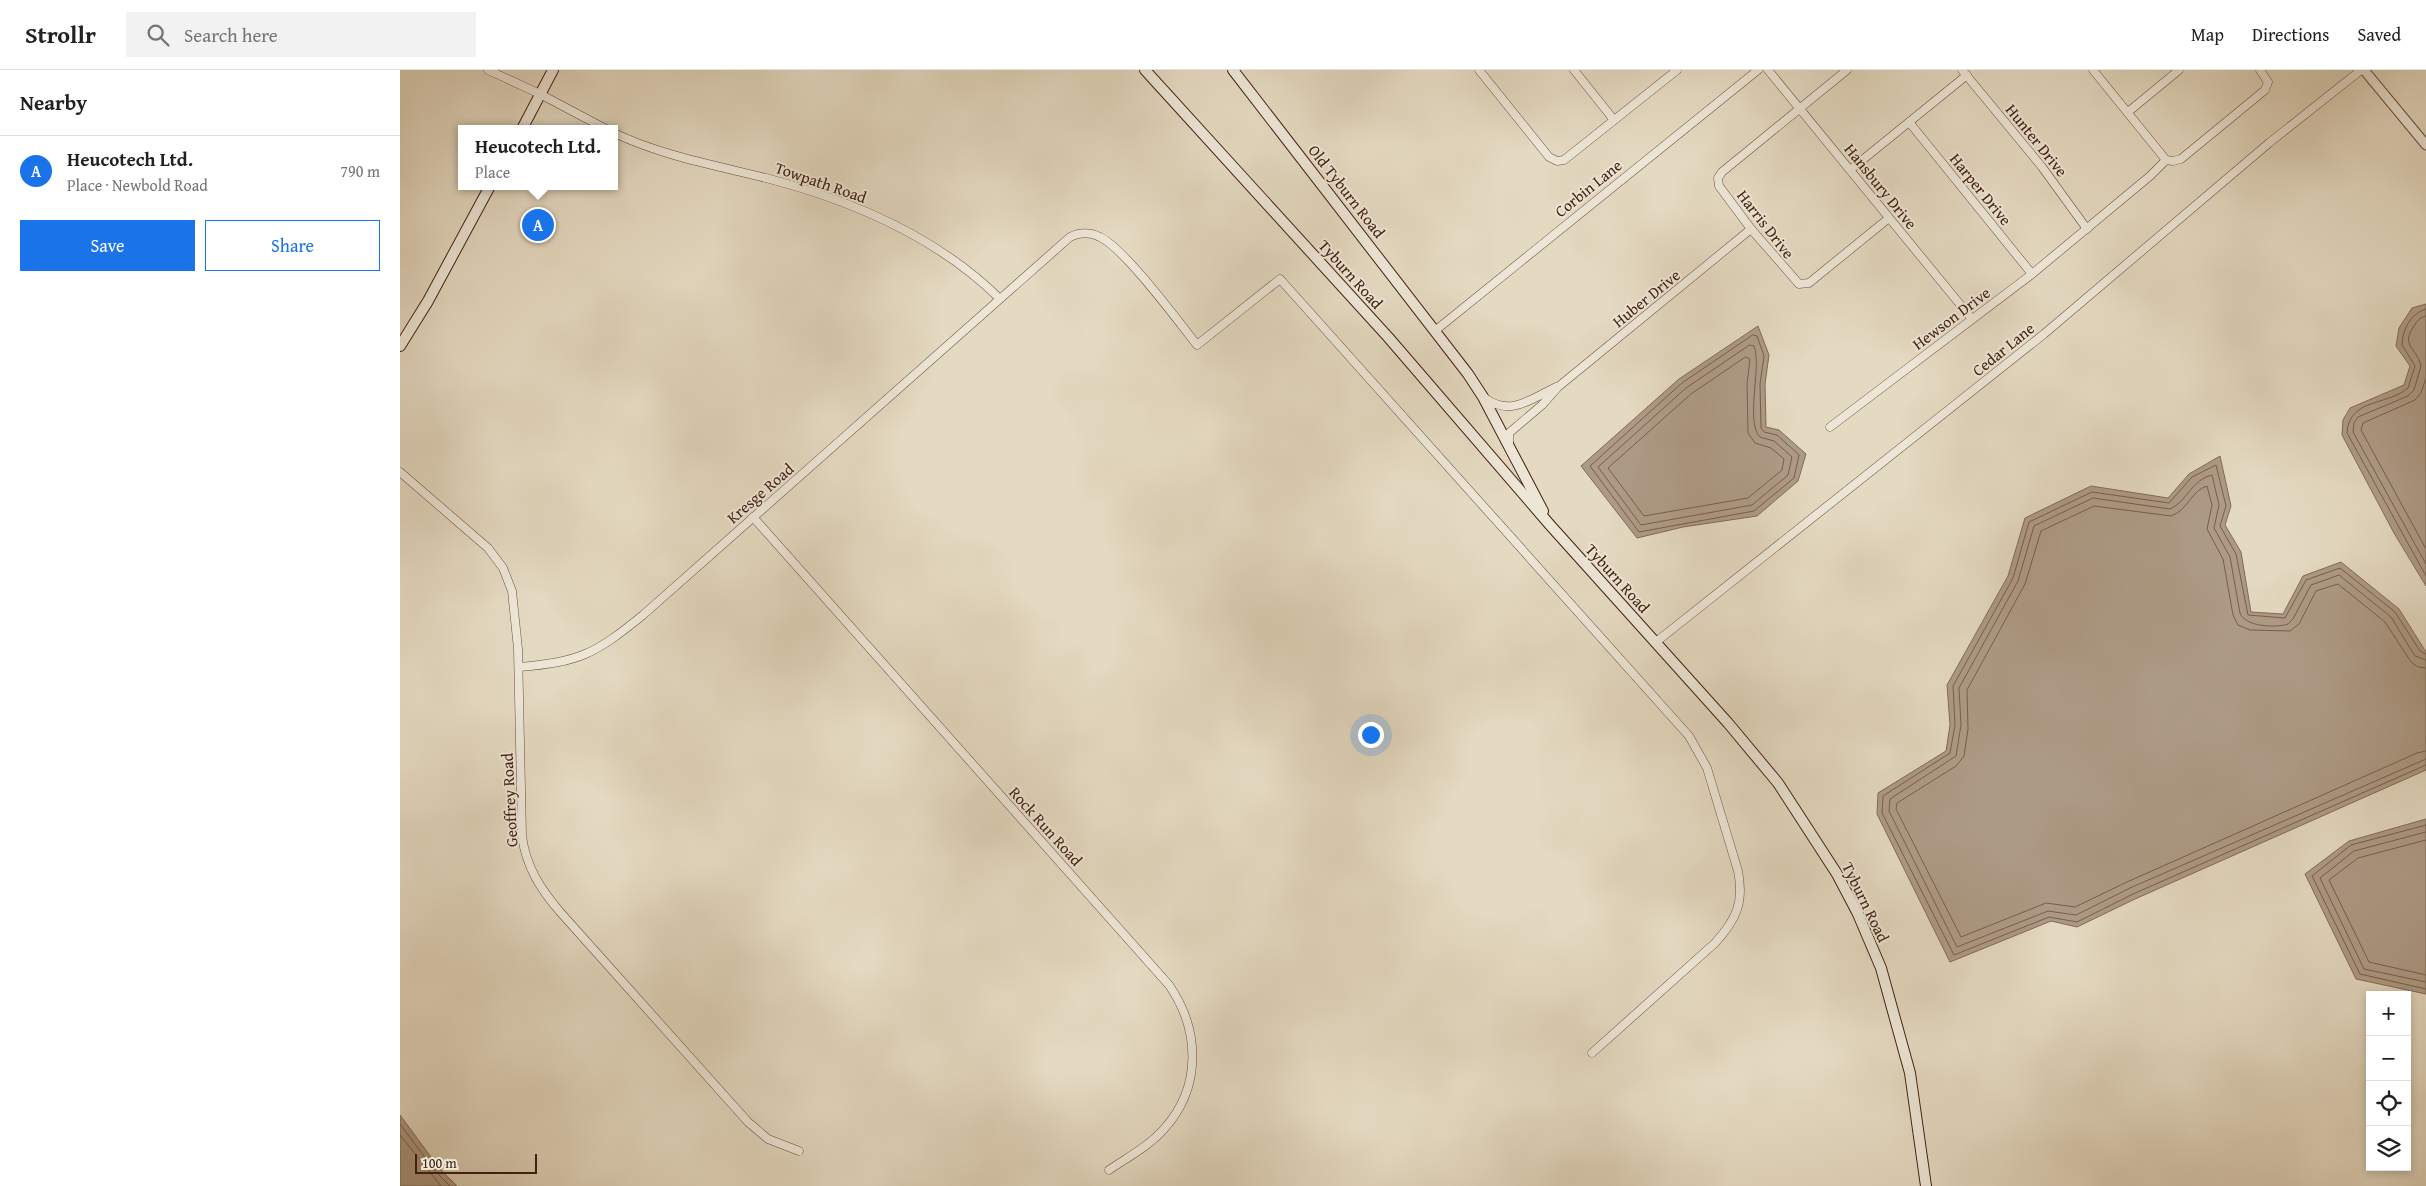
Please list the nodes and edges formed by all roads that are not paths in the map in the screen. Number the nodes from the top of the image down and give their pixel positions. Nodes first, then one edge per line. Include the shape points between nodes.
1 (488, 70) edge
2 (553, 70) edge
3 (1146, 70) edge
4 (1233, 70) edge
5 (1479, 70) edge
6 (1574, 70) edge
7 (1758, 70) edge
8 (1768, 70) edge
9 (1847, 70) edge
10 (2093, 70) edge
11 (2179, 70) edge
12 (2260, 70) edge
13 (2362, 70) edge
14 (1674, 71) edge
15 (1964, 72) edge
16 (540, 94) junction
17 (1799, 108) junction
18 (2128, 112) junction
19 (1614, 120) junction
20 (1909, 122) junction
21 (524, 125) edge
22 (598, 125) edge
23 (618, 135) edge
24 (2426, 145) edge
25 (2166, 160) junction
26 (1850, 170) junction
27 (488, 190) edge
28 (1889, 218) junction
29 (2087, 229) junction
30 (1751, 230) junction
31 (2032, 274) junction
32 (999, 298) junction
33 (1972, 319) junction
34 (1436, 330) junction
35 (400, 346) edge
36 (1558, 386) junction
37 (1483, 397) junction
38 (1830, 427) dead end
39 (1509, 445) junction
40 (400, 472) edge
41 (753, 517) junction
42 (1550, 525) junction
43 (1656, 642) junction
44 (518, 667) junction
45 (1592, 1053) dead end
46 (799, 1151) dead end
47 (1109, 1170) dead end
48 (1926, 1186) edge

1 - 16 street
2 - 16 main road
3 - 42 main road, Tyburn Road via 1388,337
4 - 34 main road, Old Tyburn Road
5 - 19 street via 1549,157 1557,161 1564,160
6 - 19 street
7 - 34 street, Corbin Lane
8 - 17 street, Hansbury Drive
9 - 17 street
10 - 18 street
11 - 18 street
12 - 25 street via 2267,86 2181,159
13 - 24 street
13 - 43 street, Cedar Lane via 2269,143 2044,334
14 - 19 street
15 - 20 street
15 - 29 street, Hunter Drive via 2042,167
16 - 21 main road
16 - 22 street
17 - 26 street, Hansbury Drive
17 - 30 street, Harris Drive via 1718,178 1719,186
18 - 25 street
20 - 26 street
20 - 31 street, Harper Drive
23 - 32 street, Towpath Road via 672,156 787,184 855,207 945,254
25 - 29 street, Hewson Drive
26 - 28 street, Hansbury Drive
27 - 35 main road
28 - 30 street, Harris Drive via 1808,283 1799,284
28 - 33 street, Hansbury Drive
29 - 31 street, Hewson Drive
30 - 36 street, Huber Drive
31 - 33 street, Hewson Drive
32 - 41 street, Kresge Road
32 - 45 street, Kresge Road via 1070,236 1092,234 1113,246 1197,345 1280,279 1689,736 1704,761 1729,838 1741,890 1739,908 1715,943
33 - 38 street, Hewson Drive
34 - 37 main road, Old Tyburn Road
36 - 37 street, Huber Drive via 1509,408 1497,406
36 - 39 street, Huber Drive via 1542,405 1509,433
37 - 39 main road, Old Tyburn Road
39 - 42 main road, Old Tyburn Road
40 - 44 street, Geoffrey Road via 488,548 503,568 514,603
41 - 44 street, Kresge Road via 643,615 598,650 570,661
41 - 47 street, Rock Run Road via 1169,985 1182,1007 1192,1037 1193,1056 1191,1078 1182,1103 1152,1141
42 - 43 main road, Tyburn Road
43 - 48 main road, Tyburn Road via 1778,783 1822,850 1858,914 1881,968 1910,1073
44 - 46 street, Geoffrey Road via 522,836 524,851 536,880 561,913 748,1122 768,1139

